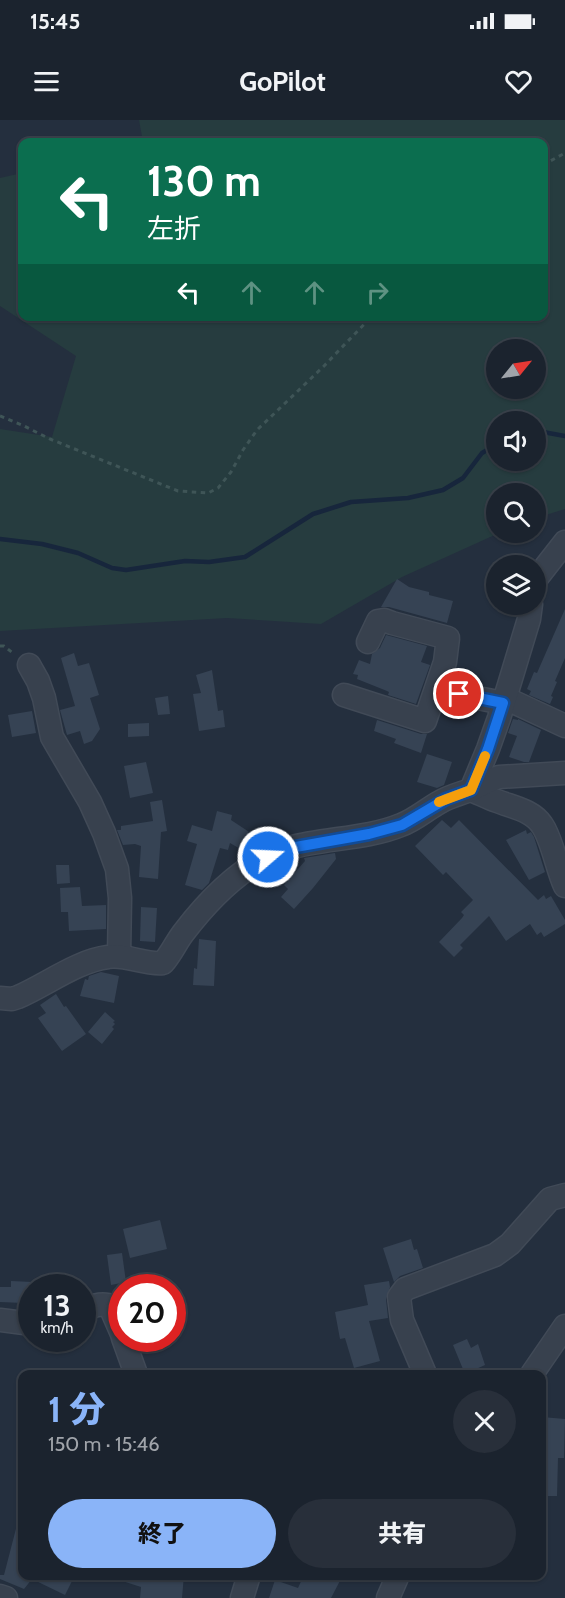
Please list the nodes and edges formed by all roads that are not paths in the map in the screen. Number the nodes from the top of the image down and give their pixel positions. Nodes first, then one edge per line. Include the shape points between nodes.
1 (565, 542) edge
2 (546, 566) edge
3 (530, 615) edge
4 (368, 642) dead end
5 (29, 665) dead end
6 (437, 690) junction
7 (344, 695) dead end
8 (504, 701) junction
9 (565, 726) edge
10 (565, 773) edge
11 (471, 790) junction
12 (565, 886) edge
13 (119, 957) junction
14 (0, 998) edge
15 (565, 1195) edge
16 (0, 1320) edge
17 (18, 1322) edge
18 (565, 1326) edge
19 (128, 1352) edge
20 (135, 1370) edge
21 (423, 1370) edge
22 (535, 1370) edge
23 (247, 1580) edge
24 (396, 1580) edge
25 (0, 1596) edge
26 (6, 1598) edge
27 (242, 1598) edge
28 (388, 1598) edge

1 - 2 street
3 - 8 street
4 - 6 street via 378,621 384,620 448,638 446,662
5 - 13 street via 44,698 52,737 90,802 117,869
6 - 7 street via 425,721
6 - 8 street
8 - 9 street
8 - 11 street
10 - 11 street via 499,777
11 - 12 street via 524,810 543,825
11 - 13 street via 446,799 402,825 290,848 268,857 239,874 212,900 163,963
13 - 14 street via 82,965 18,997
15 - 21 street via 550,1199 495,1255 405,1288 399,1297 402,1320
16 - 17 street
18 - 22 street
19 - 20 street
23 - 27 street
24 - 28 street
25 - 26 street

